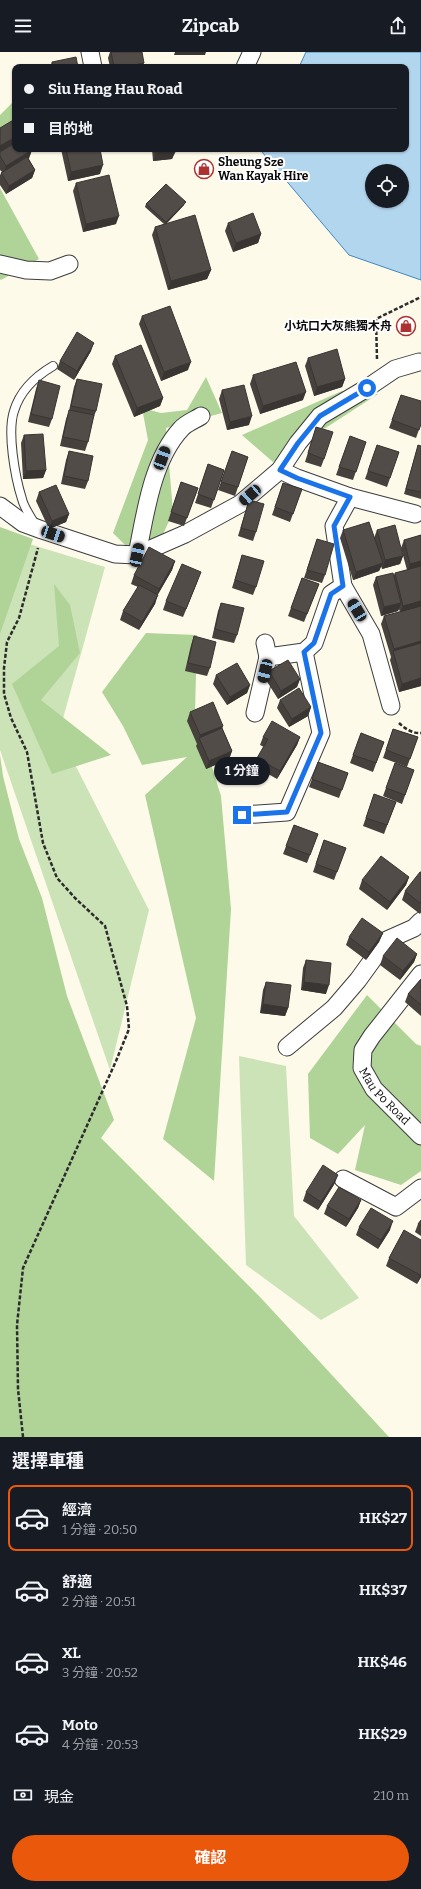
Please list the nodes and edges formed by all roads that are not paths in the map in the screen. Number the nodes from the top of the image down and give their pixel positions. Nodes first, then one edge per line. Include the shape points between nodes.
1 (90, 52) edge
2 (252, 52) edge
3 (92, 64) edge
4 (246, 64) edge
5 (0, 264) edge
6 (69, 264) dead end
7 (419, 362) dead end
8 (53, 366) dead end
9 (201, 416) dead end
10 (280, 470) junction
11 (350, 497) junction
12 (0, 506) edge
13 (415, 514) dead end
14 (39, 529) junction
15 (137, 555) junction
16 (343, 586) junction
17 (304, 652) junction
18 (391, 706) dead end
19 (255, 713) dead end
20 (242, 815) dead end
21 (421, 921) edge
22 (421, 974) edge
23 (287, 1047) dead end
24 (421, 1136) edge
25 (343, 1179) dead end
26 (421, 1188) edge

1 - 3 street
2 - 4 street
5 - 6 street via 26,270 50,271
7 - 10 street via 395,369 320,416
8 - 14 lane via 40,373 24,390 14,411 12,452 22,500
9 - 15 street via 182,427 166,448 147,506
10 - 11 street
10 - 15 street via 240,504 185,534
11 - 13 street
11 - 16 street via 334,526
12 - 14 street via 23,523
14 - 15 street via 108,552
16 - 17 street via 331,594 314,643
16 - 18 street via 371,634
17 - 19 street via 267,650
17 - 20 street via 321,733 287,812
21 - 23 street via 414,928 387,940 334,1008
22 - 24 street, Mau Po Road via 369,1040 363,1050 362,1068 374,1089
25 - 26 street via 396,1207

